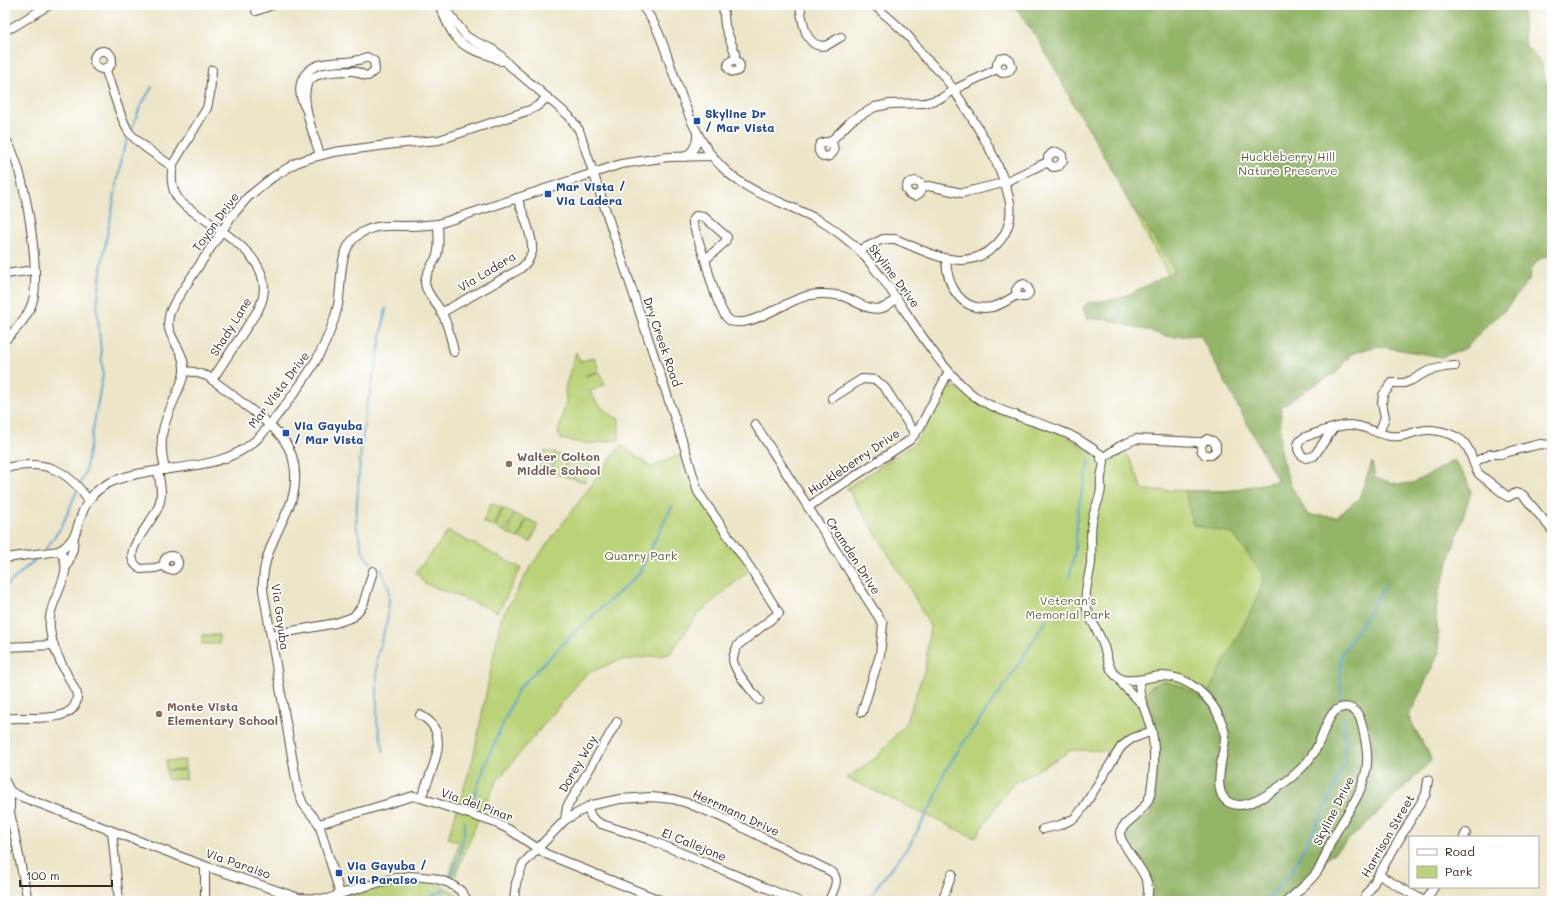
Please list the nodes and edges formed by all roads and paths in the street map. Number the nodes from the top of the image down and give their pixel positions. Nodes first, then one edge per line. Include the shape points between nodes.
1 (49, 5) edge
2 (272, 5) edge
3 (439, 5) edge
4 (442, 5) edge
5 (641, 5) edge
6 (723, 5) edge
7 (800, 5) edge
8 (874, 5) edge
9 (256, 11) dead end
10 (5, 30) edge
11 (841, 37) dead end
12 (735, 60) dead end
13 (510, 66) junction
14 (105, 68) dead end
15 (997, 69) dead end
16 (212, 70) dead end
17 (953, 90) junction
18 (547, 97) junction
19 (306, 109) junction
20 (697, 132) junction
21 (5, 139) edge
22 (830, 142) dead end
23 (320, 155) junction
24 (713, 156) junction
25 (683, 157) junction
26 (1048, 163) dead end
27 (173, 166) junction
28 (721, 167) junction
29 (592, 172) junction
30 (1003, 183) junction
31 (922, 187) dead end
32 (517, 198) junction
33 (438, 224) junction
34 (222, 232) junction
35 (860, 250) junction
36 (946, 259) junction
37 (705, 260) junction
38 (35, 270) junction
39 (5, 274) edge
40 (1017, 295) dead end
41 (897, 298) junction
42 (442, 313) junction
43 (5, 340) edge
44 (454, 352) dead end
45 (1455, 366) dead end
46 (184, 371) junction
47 (948, 373) junction
48 (212, 380) junction
49 (832, 398) dead end
50 (755, 424) dead end
51 (270, 425) junction
52 (1333, 429) dead end
53 (1379, 433) junction
54 (915, 434) junction
55 (1202, 443) dead end
56 (1552, 445) edge
57 (1104, 457) junction
58 (1474, 462) junction
59 (5, 468) edge
60 (161, 470) junction
61 (88, 500) junction
62 (808, 507) junction
63 (1552, 530) edge
64 (74, 535) junction
65 (59, 551) junction
66 (5, 558) edge
67 (165, 565) dead end
68 (66, 568) junction
69 (373, 571) dead end
70 (271, 635) junction
71 (54, 645) junction
72 (5, 647) edge
73 (1119, 678) junction
74 (1151, 678) junction
75 (1139, 681) junction
76 (759, 700) dead end
77 (1140, 700) junction
78 (862, 712) dead end
79 (420, 715) dead end
80 (5, 719) edge
81 (617, 722) dead end
82 (1152, 731) junction
83 (1428, 780) dead end
84 (5, 781) edge
85 (10, 791) junction
86 (421, 798) junction
87 (587, 807) junction
88 (565, 820) junction
89 (319, 824) junction
90 (1043, 828) dead end
91 (112, 831) junction
92 (537, 847) junction
93 (205, 866) junction
94 (952, 874) dead end
95 (1379, 875) junction
96 (1433, 888) edge
97 (340, 894) junction
98 (323, 900) edge
99 (28, 901) edge
100 (119, 901) edge
101 (205, 901) edge
102 (468, 901) edge
103 (514, 901) edge
104 (662, 901) edge
105 (798, 901) edge
106 (829, 901) edge
107 (942, 901) edge
108 (1146, 901) edge
109 (1287, 901) edge
110 (1363, 901) edge
111 (1425, 901) edge

1 - 10 street
2 - 9 street
3 - 13 street via 447,26 459,41 472,50 493,56
4 - 13 street, Dry Creek Road via 466,36 496,51
5 - 20 street, Skyline Drive via 659,31
6 - 12 street via 725,26
7 - 11 street via 805,30 812,42 825,45
8 - 17 street via 907,35
13 - 18 street, Dry Creek Road
14 - 27 street via 130,132
15 - 17 street
16 - 27 street, Shady Lane via 207,108
17 - 22 street via 942,98 925,103 875,106 852,120
17 - 30 street via 979,128
18 - 23 street, Toyon Drive via 530,110 439,140
18 - 29 street, Dry Creek Road via 570,116 576,125
19 - 19 street via 306,89 312,78 351,70 368,76 375,70 374,61 367,57 312,68 304,76 300,87 301,99
19 - 23 street
20 - 24 street, Skyline Drive
20 - 25 street via 696,146
21 - 38 street via 12,150 24,188
23 - 34 street, Toyon Drive via 289,167 255,190 231,217
24 - 25 street, Mar Vista Drive
24 - 28 street, Skyline Drive
25 - 28 street
25 - 29 street, Mar Vista Drive via 635,161
26 - 30 street
27 - 34 street, Shady Lane via 173,187 178,200
28 - 35 street, Skyline Drive via 758,193 820,221
29 - 32 street, Mar Vista Drive
29 - 76 street, Dry Creek Road via 698,492 779,613 738,645 735,652 733,661 736,669
30 - 31 street via 962,193 929,186
30 - 36 street via 1009,199 1010,213 1009,226 1004,237 981,257 964,260
32 - 33 street, Mar Vista Drive
32 - 42 street, Via Ladera via 532,246 527,262 520,269
33 - 42 street via 438,251 425,283
33 - 51 street, Mar Vista Drive via 377,226 353,239 345,252 338,304 326,342 314,365
34 - 46 street, Toyon Drive via 169,313 168,328 180,352
34 - 48 street, Shady Lane via 241,245 250,256 262,278 264,290 258,310
35 - 36 street via 884,239 895,239
35 - 41 street, Skyline Drive
36 - 40 street via 946,271 951,287 966,304 976,308 992,307
37 - 37 street via 693,224 693,218 696,216 704,217 727,237 725,242
37 - 41 street via 723,312 726,317 736,322 748,322 792,301 814,294 840,296 876,309 884,308
38 - 39 street
38 - 43 street via 36,285 30,309 23,321
41 - 47 street, Skyline Drive
42 - 44 street via 450,332
45 - 53 street via 1428,371 1404,383 1392,383 1383,395 1385,417
46 - 48 street, Via Gayuba via 199,373
46 - 60 street, Toyon Drive via 162,430
47 - 54 street, Huckleberry Drive
47 - 57 street, Skyline Drive via 969,392 994,407 1076,437
48 - 51 street, Via Gayuba
49 - 54 street via 862,379 876,380 885,388
50 - 62 street, Cramden Drive
51 - 60 street, Mar Vista Drive via 247,448 232,456
51 - 70 street, Via Gayuba via 288,446 294,461 295,475 292,501 271,544 264,568 264,596
52 - 53 street via 1354,425
53 - 58 street via 1394,436 1432,430 1453,435 1466,445
54 - 62 street, Huckleberry Drive via 902,446
55 - 57 street via 1136,439
56 - 58 street via 1540,444 1491,454
57 - 73 street via 1098,467 1101,491 1092,522 1086,608 1111,669
58 - 63 street via 1479,474 1508,497 1516,493 1523,495
59 - 61 street via 37,465 55,469 79,487
60 - 61 street, Mar Vista Drive via 115,481 99,489
60 - 67 street, Toyon Drive via 160,505 133,547 132,556 134,564 141,569
61 - 64 street
62 - 78 street, Cramden Drive via 883,624 880,655
64 - 65 street
64 - 68 street
65 - 66 street
65 - 68 street via 65,559
68 - 71 street via 51,612 50,628
69 - 70 street via 365,600 353,616 336,623
70 - 89 street, Via Gayuba via 298,791 303,804
71 - 72 street
71 - 80 street via 78,694 75,708 65,715 56,717
73 - 75 street, Skyline Drive
73 - 77 street
74 - 75 street, Skyline Drive
74 - 77 street
74 - 109 street, Skyline Drive via 1166,676 1178,679 1197,688 1208,698 1221,720 1225,736 1218,783 1224,798 1234,804 1246,804 1257,800 1302,769 1337,710 1349,707 1359,715 1367,751 1364,779 1316,873
75 - 77 street
77 - 82 street
79 - 86 street via 433,725 438,736 439,749
81 - 88 street, Dorey Way via 567,807
82 - 90 street via 1131,739 1121,747 1075,818 1060,825
82 - 108 street via 1154,757 1149,800 1120,833 1122,842 1148,882 1149,892
83 - 95 street, Harrison Street via 1426,794
84 - 85 street
85 - 91 street, Via Paraiso
85 - 99 street via 10,812
86 - 89 street, Via del Pinar via 413,796
86 - 92 street, Via del Pinar via 496,823
87 - 88 street, Herrmann Drive
87 - 105 street, El Callejone via 592,818 601,824 648,839
87 - 106 street, Herrmann Drive via 607,801 651,798 673,799 687,803 726,819 832,872 836,878
88 - 92 street, Herrmann Drive
89 - 97 street, Via Gayuba
91 - 93 street, Via Paraiso
91 - 100 street
92 - 103 street, Herrmann Drive via 520,868
92 - 104 street, Via del Pinar via 546,854
93 - 98 street, Via Paraiso via 294,896
93 - 101 street
94 - 107 street
95 - 110 street, Harrison Street
95 - 111 street
96 - 111 street
97 - 98 street, Via Paraiso
97 - 102 street, Via Paraiso via 391,879 419,876 452,884

